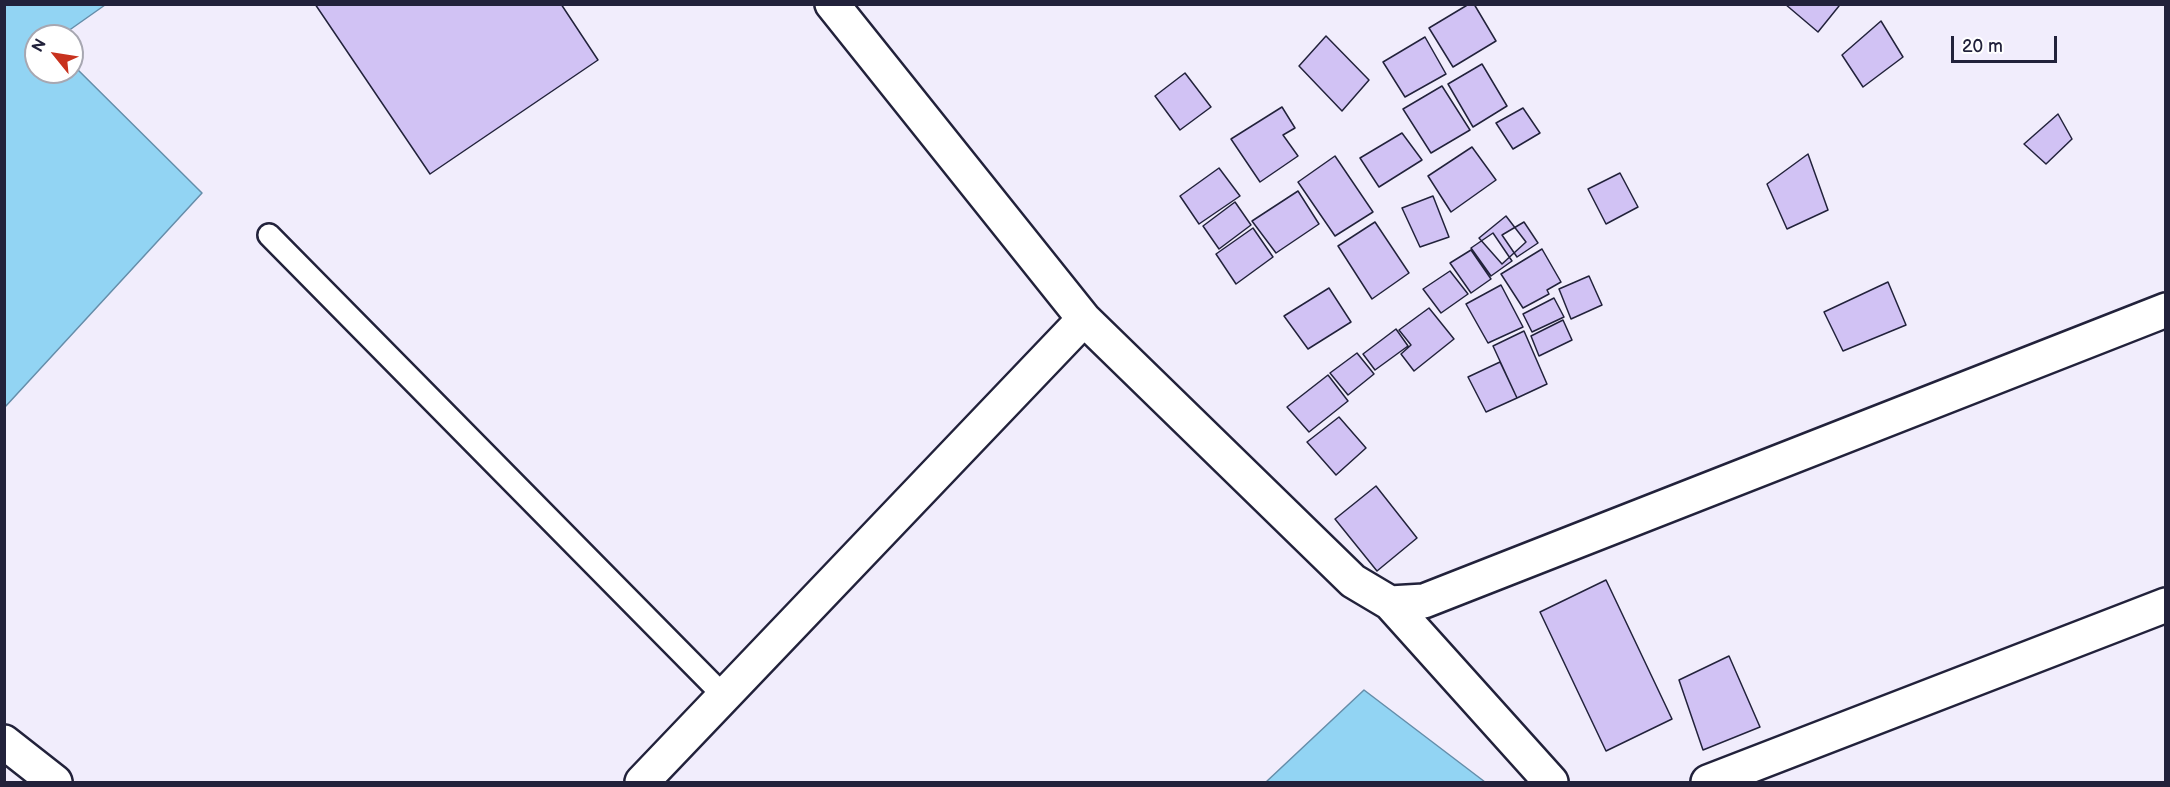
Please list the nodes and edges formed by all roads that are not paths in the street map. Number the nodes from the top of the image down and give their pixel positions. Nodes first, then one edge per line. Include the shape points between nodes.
1 (831, 4) edge
2 (269, 235) dead end
3 (2166, 310) edge
4 (1084, 319) junction
5 (1390, 603) junction
6 (2166, 605) edge
7 (724, 696) junction
8 (4, 742) edge
9 (55, 783) edge
10 (642, 783) edge
11 (1551, 783) edge
12 (1708, 783) edge

1 - 4 street
2 - 7 lane
3 - 5 street via 1424,601
4 - 5 street via 1353,581
4 - 7 street
5 - 11 street
6 - 12 street
7 - 10 street
8 - 9 street

